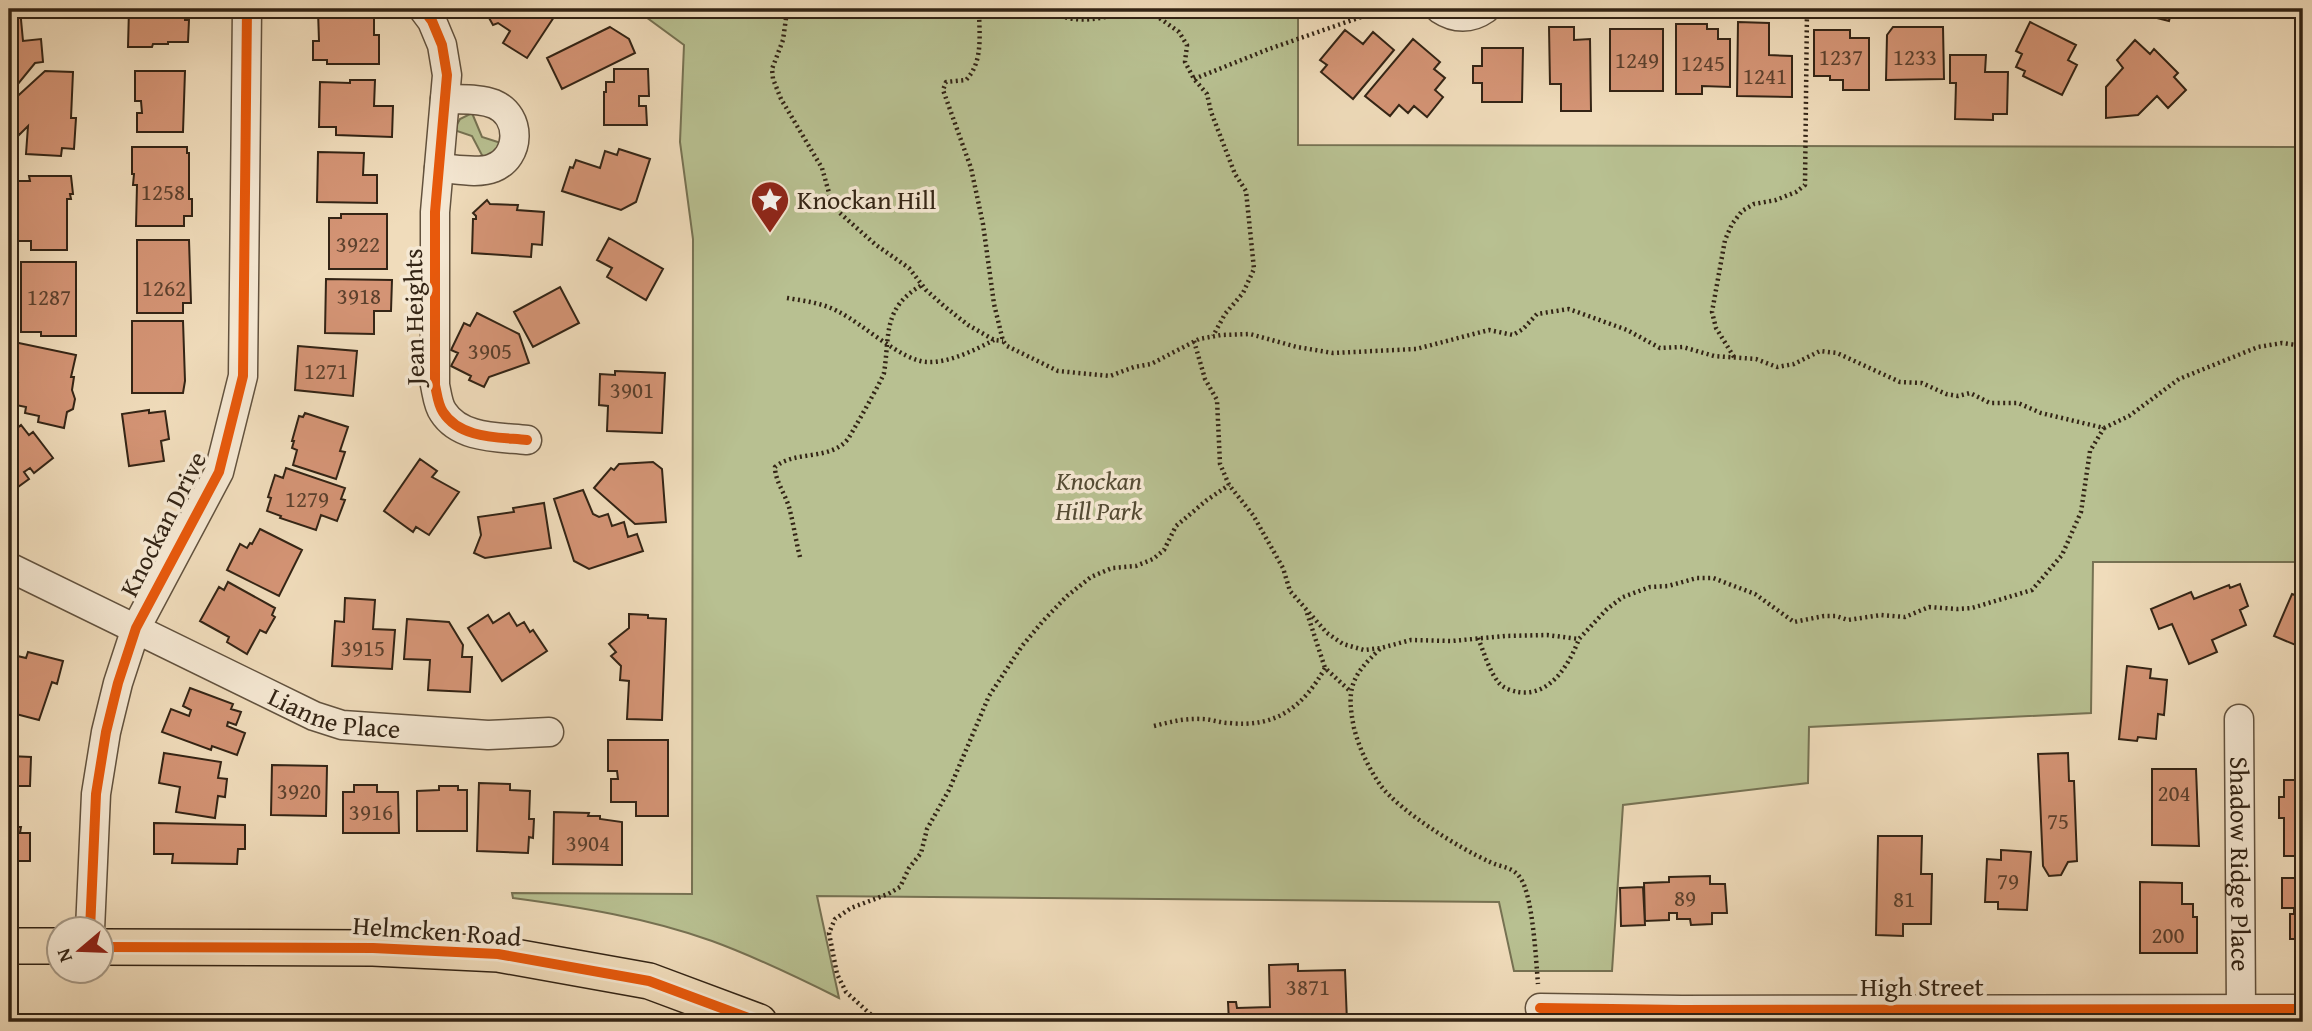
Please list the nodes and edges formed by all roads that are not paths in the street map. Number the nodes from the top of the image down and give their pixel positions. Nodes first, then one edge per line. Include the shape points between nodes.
1 (247, 9) edge
2 (423, 9) edge
3 (1440, 9) edge
4 (1485, 9) edge
5 (445, 99) junction
6 (439, 169) junction
7 (527, 440) dead end
8 (9, 567) edge
9 (136, 628) junction
10 (2239, 719) dead end
11 (549, 732) dead end
12 (91, 916) edge
13 (9, 946) edge
14 (46, 946) edge
15 (116, 947) edge
16 (1541, 1009) road end
17 (2241, 1009) junction
18 (2303, 1009) edge
19 (1757, 1016) edge
20 (759, 1022) edge

1 - 9 street, Knockan Drive via 243,376 219,472
2 - 5 street via 442,45
3 - 4 street via 1463,17
5 - 6 street
5 - 6 street via 495,104 514,126 516,139 503,163 491,170
6 - 7 street, Jean Heights via 435,385 441,410 456,427
8 - 9 street, Lianne Place
9 - 11 street, Lianne Place via 314,716 342,725 488,735
9 - 12 street, Knockan Drive via 112,707 96,794
10 - 17 street, Shadow Ridge Place
13 - 14 main road
15 - 20 main road, Helmcken Road via 373,948 498,954 649,981
16 - 19 street, High Street
17 - 18 street, High Street
17 - 19 street, High Street

